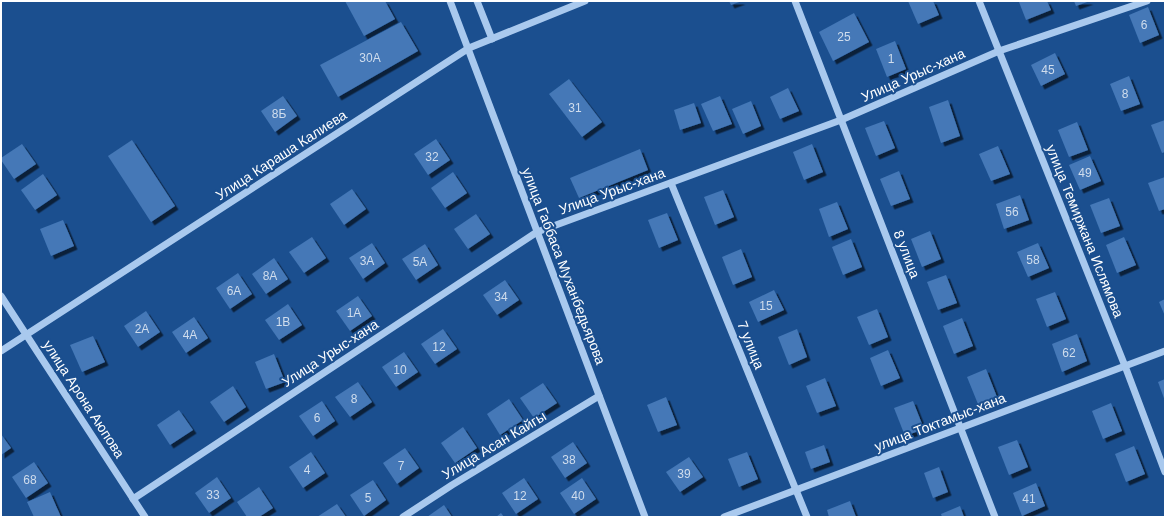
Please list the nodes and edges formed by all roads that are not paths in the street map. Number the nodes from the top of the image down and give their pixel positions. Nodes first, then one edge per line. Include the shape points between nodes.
1 (450, 1) edge
2 (477, 1) edge
3 (585, 1) edge
4 (795, 1) edge
5 (979, 1) edge
6 (1148, 1) edge
7 (492, 39) junction
8 (469, 48) junction
9 (999, 51) junction
10 (841, 120) junction
11 (671, 183) junction
12 (537, 232) junction
13 (1, 296) edge
14 (26, 334) junction
15 (1165, 351) edge
16 (1, 352) edge
17 (1124, 366) junction
18 (599, 396) junction
19 (960, 428) junction
20 (1165, 472) edge
21 (797, 490) junction
22 (133, 499) junction
23 (145, 517) edge
24 (403, 517) edge
25 (644, 517) edge
26 (724, 517) edge
27 (807, 517) edge
28 (995, 517) edge

1 - 8 street, улица Габбаса Муханбедьярова
2 - 7 street
3 - 7 street, Улица Караша Калиева
4 - 10 street, 8 улица
5 - 9 street, улица Темиржана Ислямова
6 - 9 street, Улица Урыс-хана
7 - 8 street, Улица Караша Калиева
8 - 12 street, улица Габбаса Муханбедьярова
8 - 14 street, Улица Караша Калиева
9 - 10 street, Улица Урыс-хана
9 - 17 street, улица Темиржана Ислямова
10 - 11 street, Улица Урыс-хана
10 - 19 street, 8 улица
11 - 12 street, Улица Урыс-хана
11 - 21 street, 7 улица
12 - 18 street, улица Габбаса Муханбедьярова
12 - 22 street, Улица Урыс-хана
13 - 14 street, улица Арона Аюпова
14 - 16 street, Улица Караша Калиева
14 - 22 street, улица Арона Аюпова
15 - 17 street, улица Токтамыс-хана
17 - 19 street, улица Токтамыс-хана
17 - 20 street, улица Темиржана Ислямова
18 - 24 street, Улица Асан Кайгы
18 - 25 street, улица Габбаса Муханбедьярова
19 - 21 street, улица Токтамыс-хана
19 - 28 street, 8 улица
21 - 26 street, улица Токтамыс-хана
21 - 27 street, 7 улица
22 - 23 street, улица Арона Аюпова

